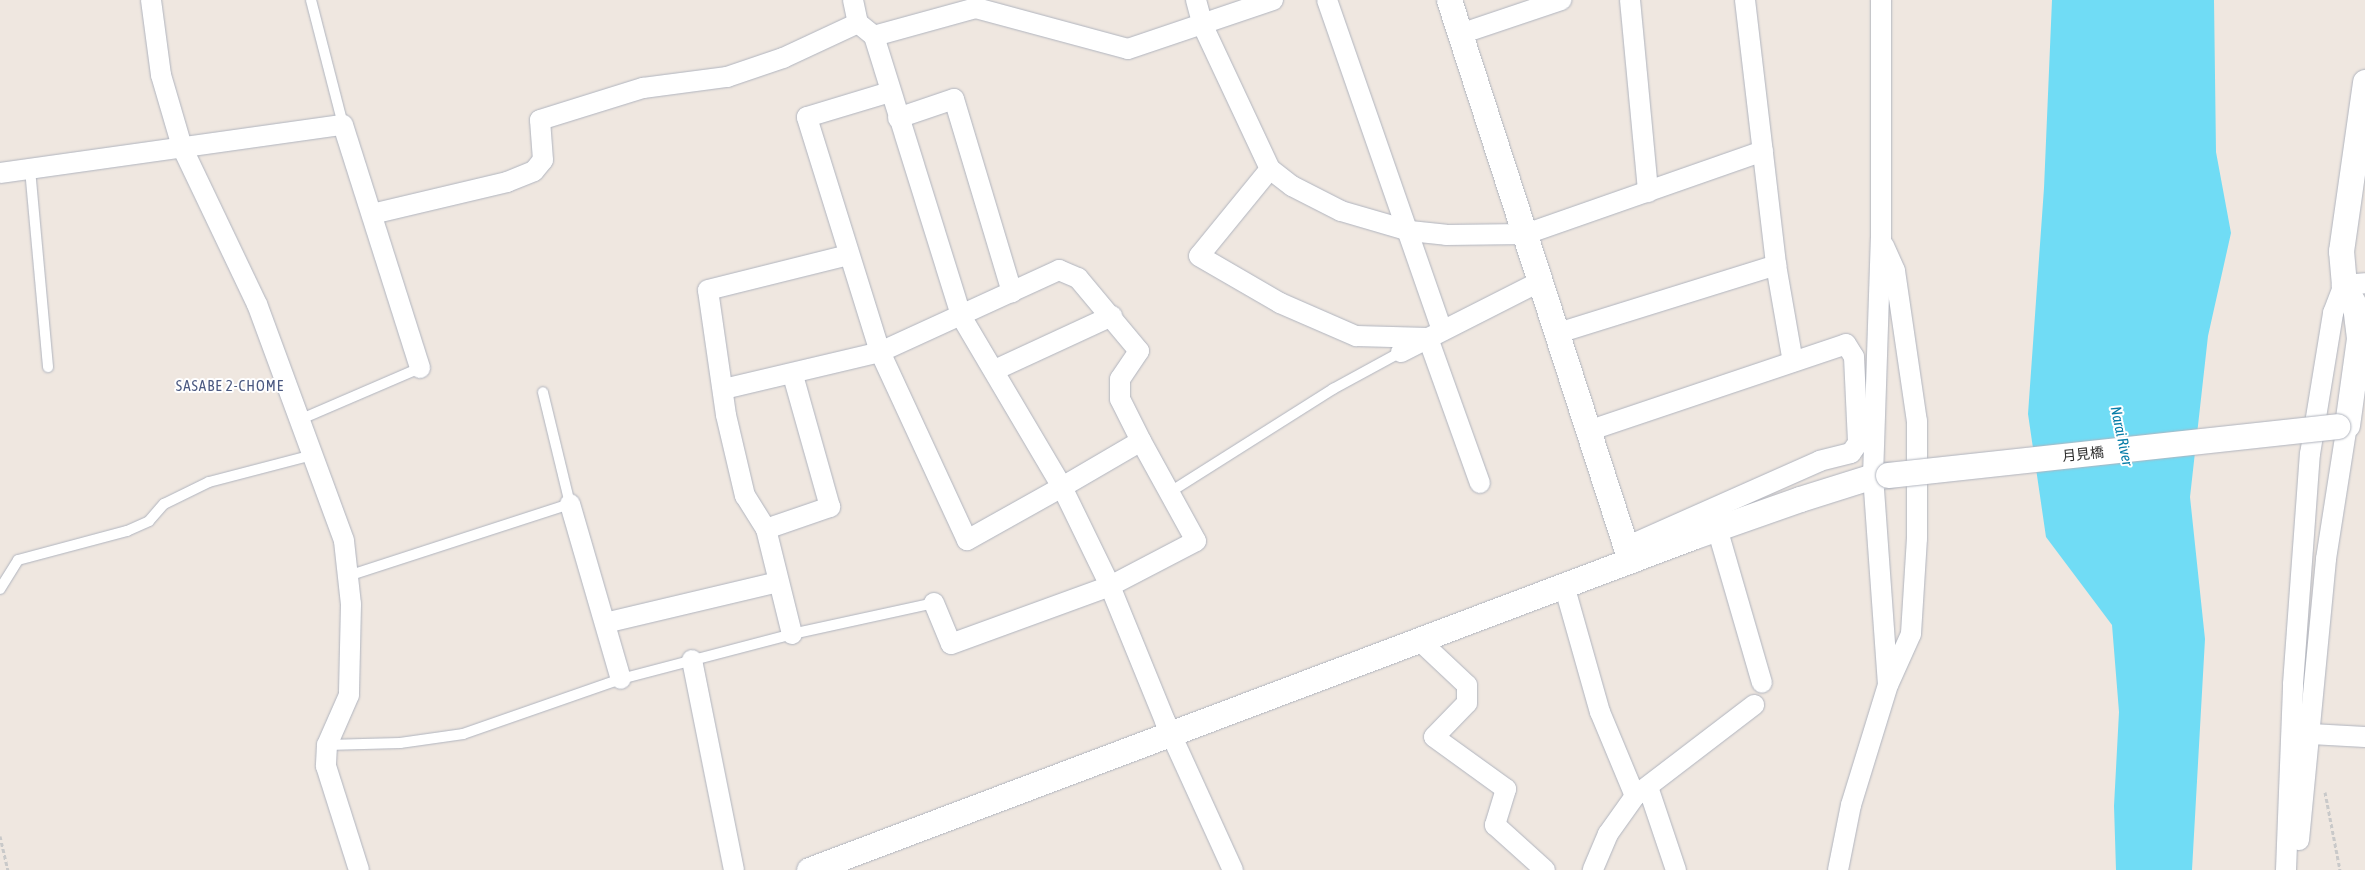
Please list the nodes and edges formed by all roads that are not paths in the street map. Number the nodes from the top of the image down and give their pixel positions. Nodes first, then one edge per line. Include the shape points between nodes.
1 (151, 0) edge
2 (311, 0) edge
3 (853, 0) edge
4 (1196, 0) edge
5 (1273, 0) edge
6 (1328, 0) edge
7 (1449, 0) edge
8 (1561, 0) edge
9 (1630, 0) edge
10 (1745, 0) edge
11 (1881, 0) edge
12 (858, 23) junction
13 (1204, 26) junction
14 (1460, 34) junction
15 (874, 36) junction
16 (2365, 82) edge
17 (890, 92) junction
18 (898, 118) junction
19 (343, 125) junction
20 (182, 147) junction
21 (1763, 150) junction
22 (30, 169) junction
23 (1270, 169) junction
24 (0, 173) edge
25 (1648, 192) junction
26 (372, 214) junction
27 (1410, 230) junction
28 (1526, 234) junction
29 (1882, 239) junction
30 (848, 254) junction
31 (1776, 265) junction
32 (1540, 282) junction
33 (2355, 284) edge
34 (1012, 292) junction
35 (961, 316) junction
36 (1112, 316) junction
37 (1555, 334) junction
38 (1435, 335) junction
39 (880, 352) junction
40 (1401, 352) joint
41 (1793, 362) junction
42 (48, 367) dead end
43 (420, 368) joint
44 (994, 370) junction
45 (794, 375) junction
46 (724, 389) junction
47 (543, 392) dead end
48 (299, 420) junction
49 (2350, 425) edge
50 (1588, 431) junction
51 (1141, 441) junction
52 (313, 455) junction
53 (1881, 476) junction
54 (1480, 483) dead end
55 (1062, 487) junction
56 (1170, 492) junction
57 (570, 504) junction
58 (1717, 528) junction
59 (766, 529) junction
60 (1628, 554) junction
61 (348, 576) junction
62 (778, 582) junction
63 (1564, 585) junction
64 (1110, 586) junction
65 (0, 589) edge
66 (934, 603) joint
67 (605, 623) junction
68 (792, 634) junction
69 (1419, 640) junction
70 (692, 660) junction
71 (621, 679) junction
72 (1762, 683) dead end
73 (1888, 685) junction
74 (1754, 705) dead end
75 (1172, 733) junction
76 (2312, 734) junction
77 (2365, 737) edge
78 (327, 745) junction
79 (1641, 791) junction
80 (359, 870) edge
81 (734, 870) edge
82 (809, 870) edge
83 (1233, 870) edge
84 (1545, 870) edge
85 (1593, 870) edge
86 (1676, 870) edge
87 (1838, 870) edge
88 (2286, 870) edge
89 (2292, 870) edge

1 - 20 street via 161,75
2 - 19 lane
3 - 12 street
4 - 13 street
5 - 13 street
6 - 27 street
7 - 14 street
8 - 14 street
9 - 25 street
10 - 21 street
11 - 29 street
12 - 15 street
12 - 26 street via 783,58 726,78 643,88 540,120 543,160 534,171 507,182
13 - 15 street via 1128,49 976,8
13 - 23 street
14 - 28 street
15 - 17 street
16 - 33 street via 2341,250
17 - 18 street
17 - 30 street via 807,116
18 - 34 street via 954,99
18 - 35 street
19 - 20 street
19 - 26 street
20 - 22 street
20 - 48 street via 257,304
21 - 25 street
21 - 31 street
22 - 24 street
22 - 42 lane
23 - 27 street via 1292,186 1341,211
23 - 38 street via 1199,256 1280,303 1356,336
25 - 28 street
26 - 43 street
27 - 28 street via 1446,235
27 - 38 street
28 - 32 street
29 - 53 street
29 - 73 street via 1895,271 1917,422 1917,538 1911,634
30 - 39 street
30 - 46 street via 708,290
31 - 37 street
31 - 41 street
32 - 37 street
32 - 38 street
33 - 49 street via 2359,338
33 - 88 street via 2333,313 2310,454 2293,684
34 - 35 street
34 - 36 street via 1059,270 1078,278
35 - 39 street
35 - 44 street
36 - 44 street
36 - 51 street via 1139,351 1120,379 1120,400
37 - 50 street
38 - 40 street
38 - 54 street
39 - 45 street
39 - 55 street via 967,540
40 - 56 lane via 1333,389
41 - 50 street
41 - 60 street via 1846,344 1854,357 1858,443 1851,453 1820,461
43 - 48 lane
44 - 55 street
45 - 46 street
45 - 59 street via 830,506
46 - 59 street via 726,415 746,496
47 - 57 lane
48 - 52 street
49 - 53 street, 月見橋, bridge
49 - 76 street via 2326,559
50 - 60 street
51 - 55 street
51 - 56 street
52 - 61 street via 344,541
52 - 65 lane via 209,482 164,504 149,521 127,531 18,560
53 - 58 street, 月見橋
53 - 73 street
55 - 64 street
56 - 64 street via 1196,541
57 - 61 lane
57 - 67 street
58 - 60 street, 月見橋
58 - 72 street
59 - 62 street
60 - 63 street, 月見橋
61 - 78 street via 351,604 349,694
62 - 67 street
62 - 68 street
63 - 69 street, 月見橋
63 - 79 street via 1600,712
64 - 66 street via 951,644
64 - 75 street
66 - 68 lane
67 - 71 street
68 - 70 lane
69 - 75 street, 月見橋
69 - 84 street via 1467,685 1467,703 1434,736 1506,789 1495,825
70 - 71 lane
70 - 81 street
71 - 78 lane via 463,734 400,743
73 - 87 street via 1851,805
74 - 79 street
75 - 82 street, 月見橋
75 - 83 street
76 - 77 street
76 - 89 street via 2297,859
78 - 80 street via 326,766
79 - 85 street via 1608,834
79 - 86 street

